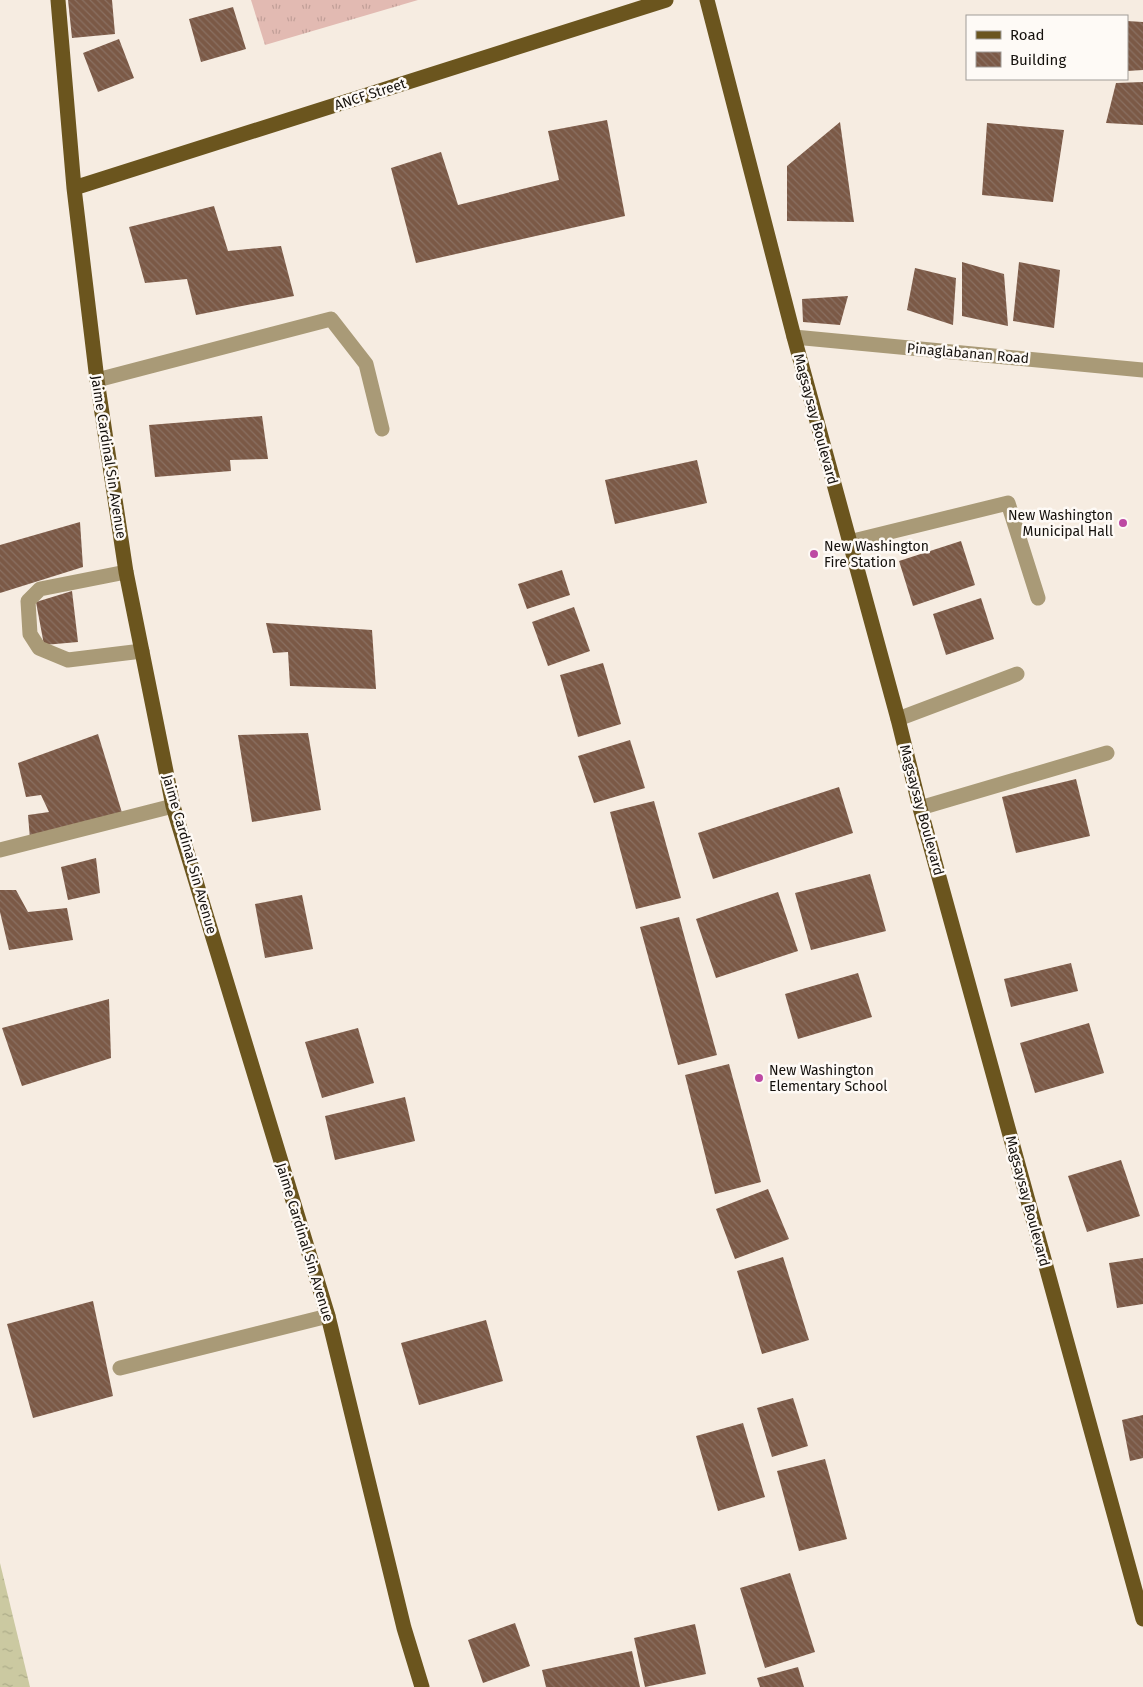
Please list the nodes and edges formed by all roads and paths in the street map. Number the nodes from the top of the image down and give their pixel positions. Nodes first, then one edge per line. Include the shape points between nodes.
1 (58, 0) edge
2 (666, 0) edge
3 (707, 0) edge
4 (74, 188) junction
5 (794, 337) junction
6 (1143, 370) edge
7 (97, 380) junction
8 (382, 429) dead end
9 (849, 542) junction
10 (126, 572) junction
11 (1038, 598) dead end
12 (142, 651) junction
13 (1017, 674) dead end
14 (898, 719) junction
15 (1106, 753) dead end
16 (173, 806) junction
17 (920, 808) junction
18 (0, 850) edge
19 (328, 1316) junction
20 (120, 1368) dead end
21 (1143, 1619) edge
22 (422, 1687) edge

1 - 4 main road, Jaime Cardinal Sin Avenue
2 - 4 main road, ANCF Street
3 - 5 main road, Magsaysay Boulevard
4 - 7 main road, Jaime Cardinal Sin Avenue
5 - 6 street, Pinaglabanan Road
5 - 9 main road, Magsaysay Boulevard
7 - 8 street via 331,320 366,364
7 - 10 main road, Jaime Cardinal Sin Avenue
9 - 11 street via 1008,503
9 - 14 main road, Magsaysay Boulevard
10 - 12 main road, Jaime Cardinal Sin Avenue
10 - 12 street via 40,589 28,601 30,634 39,648 68,660
12 - 16 main road, Jaime Cardinal Sin Avenue
13 - 14 street
14 - 17 main road, Magsaysay Boulevard
15 - 17 street
16 - 18 street
16 - 19 main road, Jaime Cardinal Sin Avenue
17 - 21 main road, Magsaysay Boulevard
19 - 20 street
19 - 22 main road, Jaime Cardinal Sin Avenue via 404,1628

